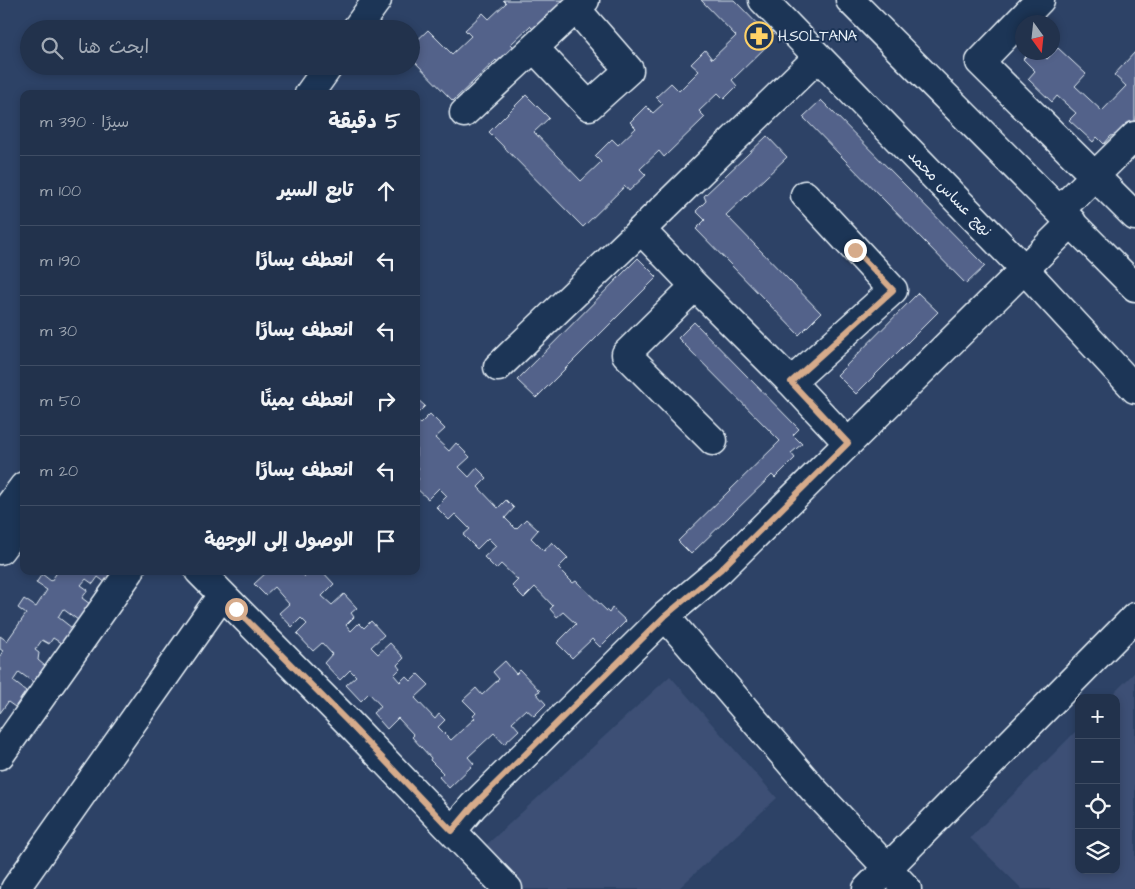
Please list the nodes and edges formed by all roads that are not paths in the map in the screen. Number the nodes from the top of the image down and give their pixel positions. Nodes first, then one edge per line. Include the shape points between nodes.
1 (377, 0) edge
2 (763, 0) edge
3 (850, 0) edge
4 (1040, 0) edge
5 (580, 4) edge
6 (363, 20) edge
7 (534, 48) junction
8 (818, 57) junction
9 (323, 75) edge
10 (312, 90) edge
11 (464, 113) dead end
12 (1135, 136) edge
13 (1095, 176) junction
14 (805, 195) dead end
15 (1066, 216) junction
16 (1135, 216) edge
17 (641, 230) junction
18 (1024, 270) junction
19 (695, 286) junction
20 (1135, 287) edge
21 (498, 367) dead end
22 (791, 382) junction
23 (1135, 389) edge
24 (714, 440) dead end
25 (848, 443) junction
26 (20, 491) edge
27 (0, 518) edge
28 (20, 523) edge
29 (0, 550) edge
30 (127, 575) edge
31 (203, 575) edge
32 (222, 595) junction
33 (665, 616) junction
34 (1135, 617) edge
35 (0, 755) edge
36 (452, 831) junction
37 (887, 869) junction
38 (15, 889) edge
39 (508, 889) edge
40 (867, 889) edge
41 (907, 889) edge

1 - 6 street
2 - 8 street, نهج عساس محمد
3 - 15 street
4 - 13 street via 980,62
5 - 7 street
5 - 7 street via 629,70 589,106
7 - 11 street
8 - 17 street
8 - 18 street, نهج عساس محمد
9 - 10 street
12 - 13 street
13 - 15 street
13 - 16 street
14 - 22 street via 893,290
15 - 18 street
15 - 20 street
17 - 19 street
17 - 21 street
18 - 23 street, نهج عساس محمد
18 - 25 street
19 - 22 street
19 - 24 street via 626,354
22 - 25 street
25 - 33 street via 720,570
26 - 27 street
28 - 29 street
30 - 35 street
31 - 32 street
32 - 36 street
32 - 38 street
33 - 36 street via 473,806
33 - 37 street via 813,789
34 - 37 street
36 - 39 street
37 - 40 street
37 - 41 street

